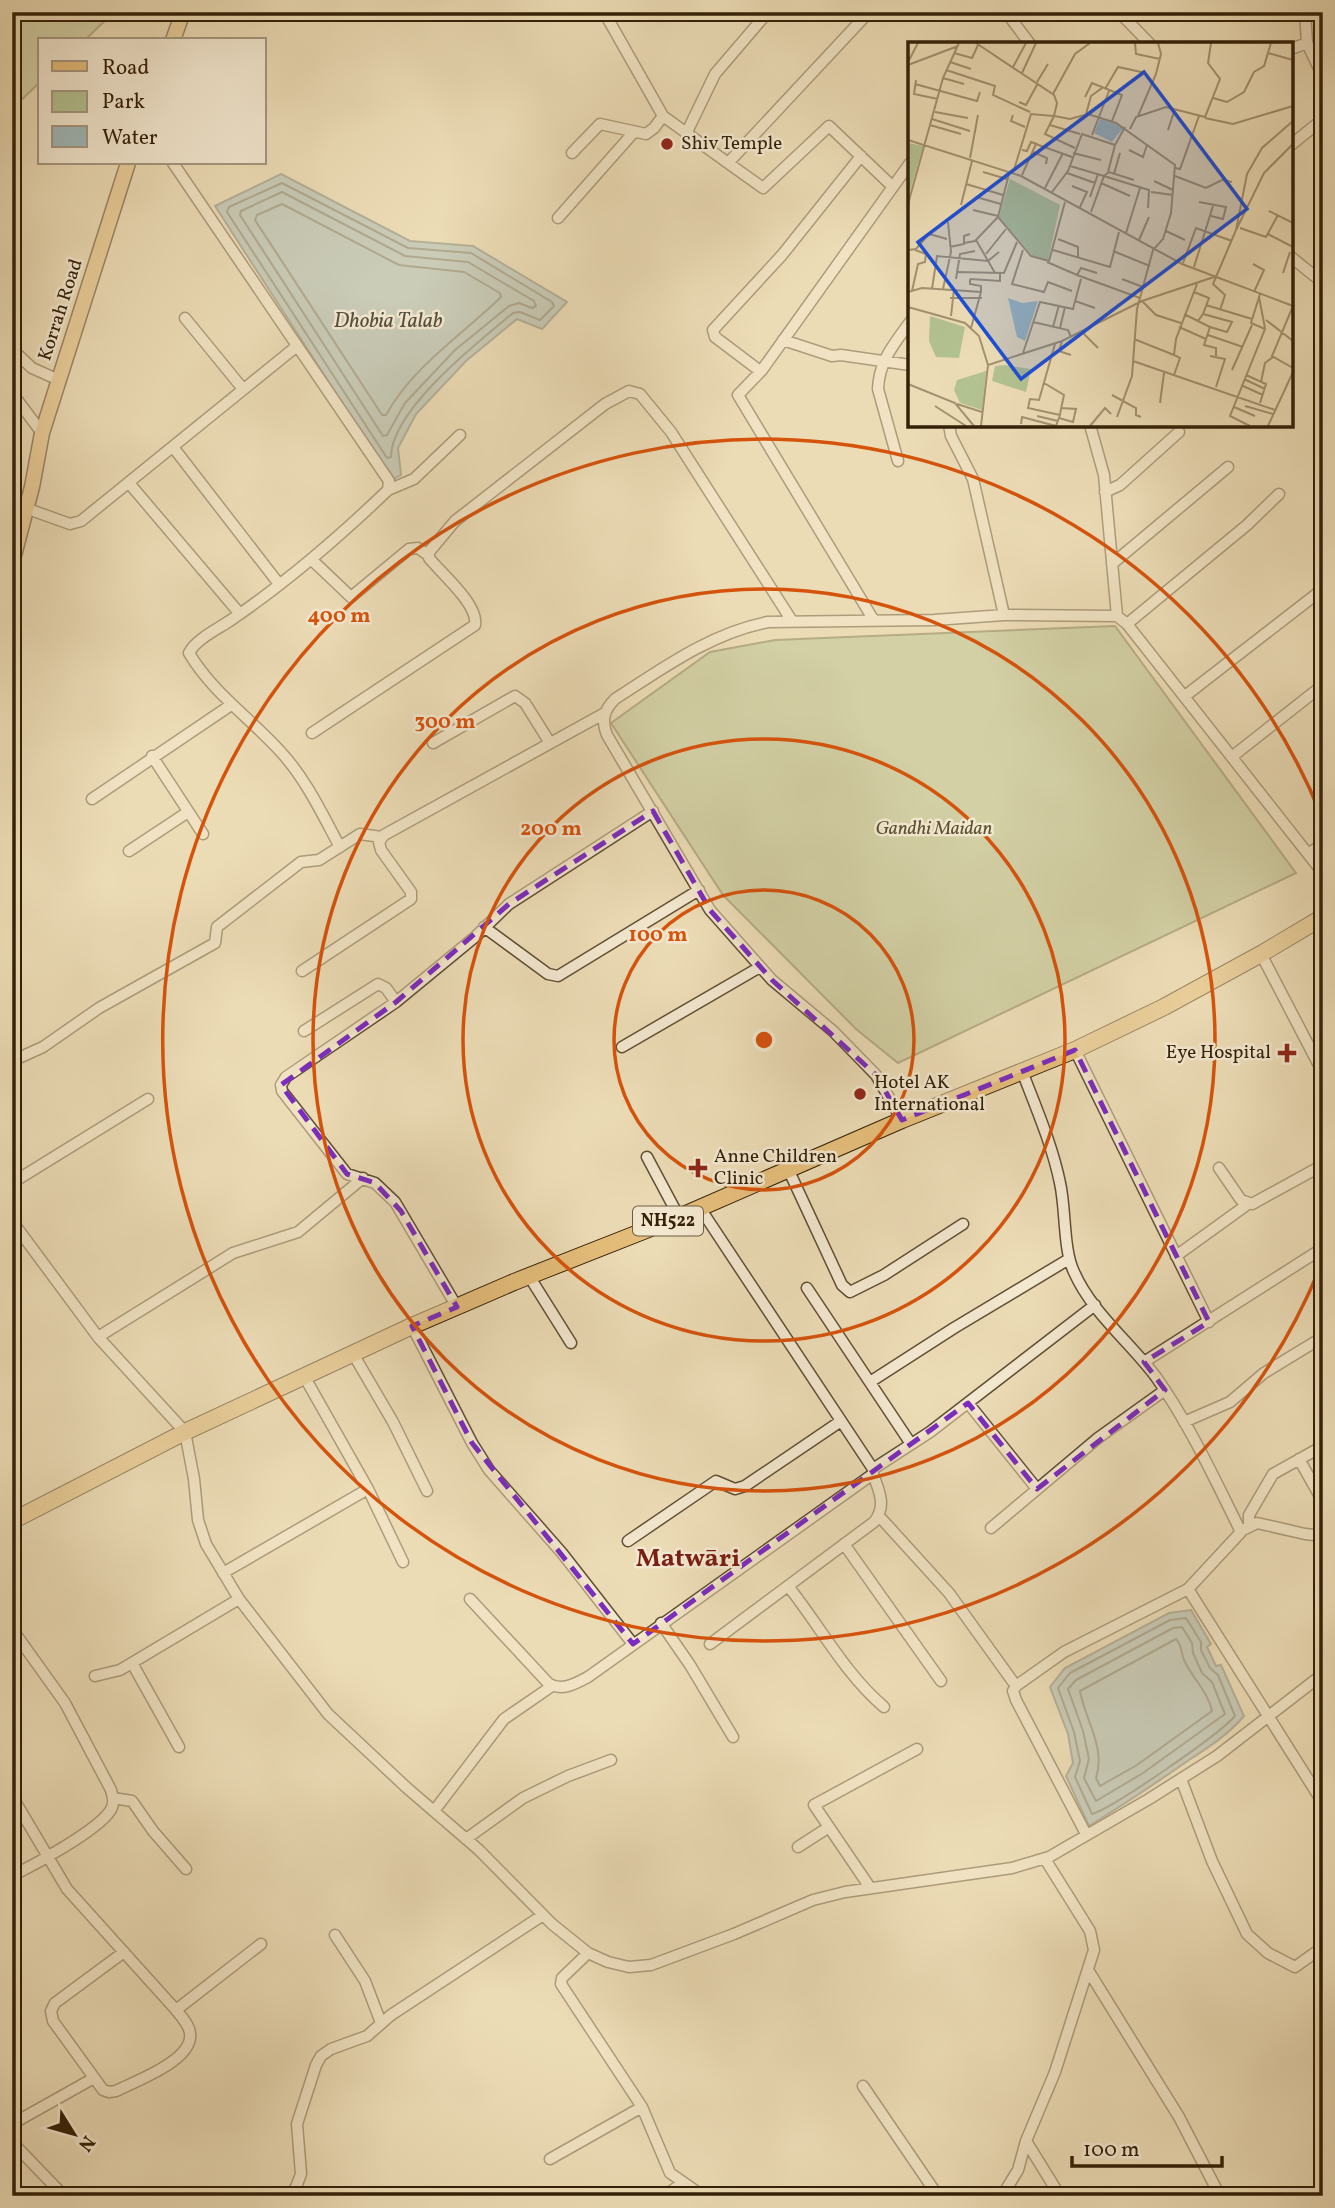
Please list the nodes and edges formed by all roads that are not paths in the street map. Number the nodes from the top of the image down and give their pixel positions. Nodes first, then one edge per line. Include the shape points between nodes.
1 (183, 12) edge
2 (604, 12) edge
3 (768, 12) edge
4 (869, 12) edge
5 (1006, 12) edge
6 (1119, 12) edge
7 (1305, 12) edge
8 (174, 38) edge
9 (1029, 42) edge
10 (1148, 42) edge
11 (1307, 43) junction
12 (1293, 48) edge
13 (1323, 77) edge
14 (663, 116) junction
15 (1323, 120) edge
16 (634, 132) junction
17 (686, 134) junction
18 (1293, 143) edge
19 (572, 153) dead end
20 (861, 156) junction
21 (728, 163) junction
22 (128, 164) edge
23 (174, 164) edge
24 (908, 166) edge
25 (892, 186) junction
26 (558, 218) dead end
27 (1293, 259) edge
28 (1322, 282) edge
29 (185, 318) dead end
30 (908, 325) edge
31 (783, 340) junction
32 (297, 346) junction
33 (12, 349) edge
34 (883, 360) junction
35 (908, 365) edge
36 (760, 371) junction
37 (59, 380) junction
38 (243, 390) junction
39 (12, 393) edge
40 (949, 427) edge
41 (1090, 427) edge
42 (1179, 432) dead end
43 (42, 433) junction
44 (460, 435) dead end
45 (173, 447) junction
46 (898, 461) dead end
47 (1228, 467) dead end
48 (129, 483) junction
49 (388, 490) junction
50 (1105, 492) junction
51 (1279, 494) dead end
52 (25, 508) junction
53 (428, 555) junction
54 (312, 559) junction
55 (12, 563) edge
56 (1112, 564) junction
57 (279, 584) junction
58 (1323, 589) edge
59 (240, 614) junction
60 (1004, 615) junction
61 (1116, 616) junction
62 (873, 619) junction
63 (792, 621) junction
64 (1127, 624) junction
65 (1323, 685) edge
66 (1185, 696) junction
67 (231, 705) junction
68 (604, 713) junction
69 (312, 733) dead end
70 (433, 743) dead end
71 (550, 743) junction
72 (152, 756) junction
73 (1233, 756) junction
74 (92, 799) dead end
75 (653, 811) junction
76 (188, 812) junction
77 (204, 834) dead end
78 (382, 837) junction
79 (1323, 844) edge
80 (340, 847) junction
81 (128, 851) dead end
82 (1308, 854) junction
83 (1323, 873) edge
84 (699, 890) junction
85 (1323, 917) edge
86 (484, 927) junction
87 (1262, 954) junction
88 (760, 967) junction
89 (302, 971) dead end
90 (396, 1002) junction
91 (304, 1031) dead end
92 (622, 1046) dead end
93 (1075, 1049) junction
94 (12, 1061) edge
95 (1022, 1071) junction
96 (1323, 1073) edge
97 (148, 1099) dead end
98 (902, 1120) junction
99 (647, 1157) dead end
100 (1323, 1165) edge
101 (1219, 1168) dead end
102 (789, 1171) junction
103 (363, 1178) junction
104 (12, 1183) edge
105 (1248, 1204) junction
106 (700, 1208) junction
107 (680, 1217) junction
108 (12, 1221) edge
109 (963, 1224) dead end
110 (1323, 1248) edge
111 (1176, 1256) junction
112 (1069, 1259) junction
113 (529, 1276) junction
114 (807, 1288) dead end
115 (1095, 1305) junction
116 (457, 1307) junction
117 (1209, 1322) junction
118 (412, 1326) junction
119 (98, 1337) junction
120 (1323, 1337) edge
121 (571, 1343) dead end
122 (352, 1353) junction
123 (1144, 1362) junction
124 (304, 1376) junction
125 (870, 1382) junction
126 (1165, 1390) junction
127 (968, 1403) junction
128 (841, 1421) junction
129 (1184, 1422) junction
130 (186, 1432) junction
131 (911, 1444) junction
132 (1323, 1446) edge
133 (1299, 1459) junction
134 (873, 1472) junction
135 (368, 1489) junction
136 (1037, 1489) junction
137 (427, 1491) dead end
138 (1322, 1500) edge
139 (879, 1516) junction
140 (12, 1521) edge
141 (991, 1528) dead end
142 (1245, 1529) junction
143 (1323, 1536) edge
144 (628, 1541) dead end
145 (844, 1544) junction
146 (403, 1562) dead end
147 (223, 1573) junction
148 (788, 1586) junction
149 (1188, 1589) junction
150 (239, 1599) junction
151 (470, 1599) dead end
152 (661, 1623) junction
153 (12, 1629) edge
154 (633, 1644) junction
155 (710, 1644) dead end
156 (131, 1663) junction
157 (1323, 1674) edge
158 (95, 1676) dead end
159 (941, 1681) dead end
160 (552, 1686) junction
161 (1016, 1686) junction
162 (884, 1707) dead end
163 (1269, 1717) junction
164 (733, 1737) dead end
165 (179, 1747) dead end
166 (917, 1749) dead end
167 (611, 1760) dead end
168 (1181, 1779) junction
169 (12, 1796) edge
170 (113, 1798) junction
171 (1323, 1803) edge
172 (434, 1811) junction
173 (829, 1827) junction
174 (1086, 1834) junction
175 (466, 1839) junction
176 (798, 1847) dead end
177 (47, 1857) junction
178 (1045, 1858) junction
179 (186, 1869) dead end
180 (12, 1876) edge
181 (869, 1886) junction
182 (543, 1915) junction
183 (335, 1935) dead end
184 (261, 1944) dead end
185 (1323, 1947) edge
186 (124, 1952) junction
187 (589, 1953) junction
188 (1088, 1970) junction
189 (176, 2010) junction
190 (381, 2023) junction
191 (94, 2078) junction
192 (863, 2086) dead end
193 (642, 2108) junction
194 (12, 2124) edge
195 (1026, 2141) junction
196 (12, 2142) edge
197 (550, 2159) dead end
198 (684, 2183) junction
199 (64, 2196) edge
200 (289, 2196) edge
201 (664, 2196) edge
202 (703, 2196) edge
203 (938, 2196) edge
204 (1002, 2196) edge
205 (1060, 2196) edge
206 (1220, 2196) edge

1 - 8 main road
2 - 14 street
3 - 17 street via 715,74
4 - 21 street
5 - 9 street
6 - 10 street
7 - 11 street
11 - 12 street
11 - 13 street
14 - 16 street via 649,133
14 - 17 street
15 - 18 street
16 - 19 street via 600,124
16 - 26 street
17 - 21 street
20 - 21 street via 829,126 763,188
20 - 25 street
20 - 36 street via 782,255 713,330 715,337
22 - 37 main road, Korrah Road
23 - 32 street
24 - 25 street
25 - 31 street
27 - 28 street
29 - 38 street
30 - 34 street
31 - 34 street via 832,356
31 - 36 street
32 - 38 street
32 - 49 street via 388,479
33 - 37 street via 32,368
34 - 35 street
34 - 46 street via 877,389
36 - 62 street via 738,396
37 - 43 main road, Korrah Road
38 - 45 street
39 - 43 street
40 - 60 street via 973,479
41 - 50 street
42 - 50 street via 1120,485
43 - 52 main road, Korrah Road
44 - 49 street via 414,479
45 - 48 street
45 - 57 street
47 - 56 street
48 - 52 street via 76,524
48 - 59 street
49 - 54 street
50 - 56 street
51 - 64 street
52 - 55 main road, Korrah Road
53 - 54 street via 410,549 351,597
53 - 63 street via 455,521 605,404 635,391 671,432
53 - 69 street via 464,598 476,624
54 - 57 street
56 - 61 street
57 - 59 street
58 - 66 street
59 - 67 street via 189,653
60 - 61 street
60 - 62 street
61 - 64 street
62 - 63 street
63 - 68 street via 743,627 719,637 615,698
64 - 66 street
65 - 73 street
66 - 73 street
67 - 72 street
67 - 80 street via 290,763
68 - 71 street
68 - 75 street via 607,735
70 - 71 street via 515,696 525,703
71 - 78 street
72 - 74 street
72 - 76 street
73 - 82 street
75 - 84 street
75 - 86 street via 509,904
76 - 77 street
76 - 81 street
78 - 80 street via 360,834
78 - 89 street via 381,850 411,892 411,899
79 - 82 street
80 - 94 street via 319,860 297,864 217,927 215,943
82 - 83 street
84 - 86 street via 558,976 548,974
84 - 88 street via 710,910
85 - 87 highway, NH522
86 - 90 street
87 - 93 highway, NH522
87 - 96 street
88 - 92 street
88 - 98 street via 876,1075
90 - 91 street via 378,984
90 - 103 street via 286,1077 281,1085 344,1170
93 - 95 highway, NH522
93 - 111 street
95 - 98 highway, NH522
95 - 112 street via 1060,1181
97 - 104 street
98 - 102 highway, NH522
99 - 107 street
100 - 105 street
101 - 105 street via 1237,1196
102 - 106 highway, NH522
102 - 109 street via 842,1285 850,1292
103 - 116 street via 381,1187 395,1202
103 - 119 street via 298,1232 233,1252
105 - 111 street
106 - 107 highway, NH522
106 - 128 street
107 - 113 highway, NH522
108 - 119 street
110 - 117 street
111 - 117 street
112 - 115 street
112 - 125 street
113 - 116 highway, NH522
113 - 121 street
114 - 125 street
115 - 123 street
115 - 127 street
116 - 118 highway, NH522
117 - 123 street
118 - 122 highway, NH522
118 - 154 street via 489,1470
119 - 130 street
120 - 129 street via 1264,1373 1230,1402
122 - 124 highway, NH522
122 - 137 street
123 - 126 street
124 - 130 highway, NH522
124 - 135 street
125 - 131 street
126 - 129 street
126 - 136 street via 1119,1421
127 - 131 street
127 - 136 street
128 - 134 street
128 - 144 street via 745,1486 735,1489 716,1481
129 - 142 street
130 - 140 highway, NH522
130 - 147 street via 198,1520
131 - 134 street
132 - 133 street
133 - 138 street
133 - 142 street via 1273,1474
134 - 139 street via 882,1504
134 - 152 street
135 - 146 street
135 - 147 street
136 - 141 street
139 - 145 street
139 - 161 street via 949,1593
142 - 143 street via 1257,1523
142 - 149 street
145 - 148 street
145 - 159 street
147 - 150 street
148 - 155 street
148 - 162 street via 854,1679
149 - 161 street via 1064,1652
149 - 163 street
150 - 156 street
150 - 172 street via 328,1714
151 - 160 street
152 - 154 street
152 - 164 street
153 - 170 street via 65,1703
154 - 160 street via 588,1677 563,1687
156 - 158 street
156 - 165 street
157 - 163 street
160 - 172 street via 504,1719
161 - 174 street via 1016,1700
163 - 168 street
163 - 171 street
166 - 173 street via 814,1805
167 - 175 street via 523,1798
168 - 174 street
168 - 185 street via 1247,1934 1295,1968
169 - 177 street
170 - 177 street via 112,1809 103,1819
170 - 179 street via 132,1801
172 - 175 street
173 - 176 street
173 - 181 street
174 - 178 street
175 - 182 street
177 - 180 street
177 - 186 street via 68,1889
178 - 181 street via 1012,1868
178 - 188 street via 1090,1931 1094,1950
181 - 187 street via 813,1900 651,1965 629,1967
182 - 187 street
182 - 190 street
183 - 190 street via 365,1981
184 - 189 street
186 - 189 street
186 - 191 street via 55,2003 51,2011 53,2021
187 - 193 street via 561,1984
188 - 195 street via 1055,2072
188 - 206 street via 1179,2117
189 - 191 street via 190,2034 183,2055 116,2091 103,2090
190 - 200 street via 362,2038 331,2049 316,2065 297,2124 300,2174
191 - 194 street
192 - 203 street
193 - 197 street
193 - 198 street via 667,2168
195 - 204 street via 1018,2170
195 - 205 street
196 - 199 street
198 - 201 street
198 - 202 street

